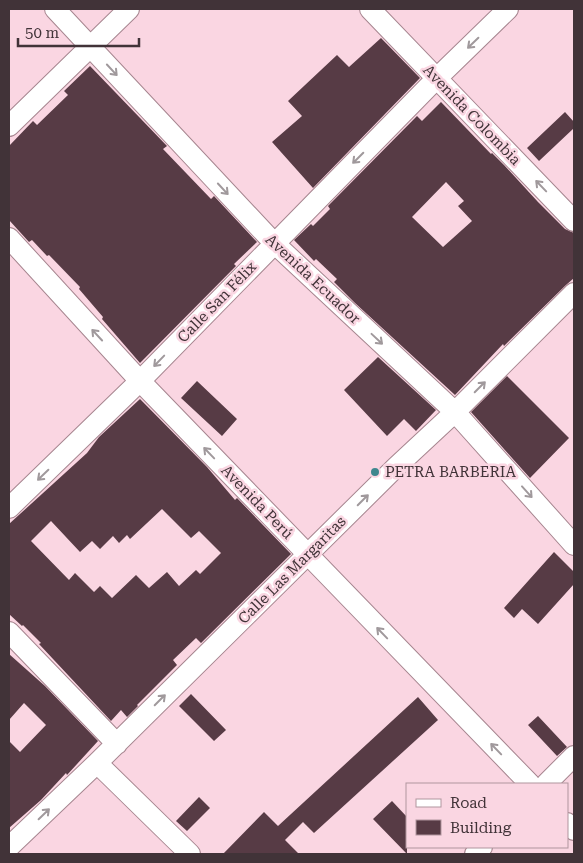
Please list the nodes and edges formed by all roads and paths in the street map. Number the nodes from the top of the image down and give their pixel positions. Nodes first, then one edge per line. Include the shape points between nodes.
1 (55, 9) edge
2 (128, 9) edge
3 (370, 9) edge
4 (508, 9) edge
5 (90, 46) junction
6 (437, 78) junction
7 (9, 126) edge
8 (574, 221) edge
9 (9, 238) edge
10 (274, 243) junction
11 (574, 294) edge
12 (140, 381) junction
13 (455, 412) junction
14 (9, 508) edge
15 (574, 545) edge
16 (307, 555) junction
17 (9, 632) edge
18 (117, 744) junction
19 (574, 756) edge
20 (97, 763) junction
21 (529, 783) edge
22 (547, 783) edge
23 (9, 847) edge
24 (190, 854) edge

1 - 5 street, Avenida Ecuador
2 - 5 street
3 - 6 street, Avenida Colombia
4 -> 6 street, Calle San Félix
5 - 7 street
5 -> 10 street, Avenida Ecuador
8 -> 6 street, Avenida Colombia
6 -> 10 street, Calle San Félix
12 -> 9 street, Avenida Perú
10 -> 12 street, Calle San Félix
10 -> 13 street, Avenida Ecuador
13 -> 11 street, Calle Las Margaritas
12 -> 14 street, Calle San Félix
16 -> 12 street, Avenida Perú
13 -> 15 street, Avenida Ecuador
16 -> 13 street, Calle Las Margaritas
18 -> 16 street, Calle Las Margaritas
21 -> 16 street, Avenida Perú
17 - 18 street
18 - 20 street, Calle Las Margaritas
19 - 22 street
23 -> 20 street, Calle Las Margaritas
20 - 24 street

